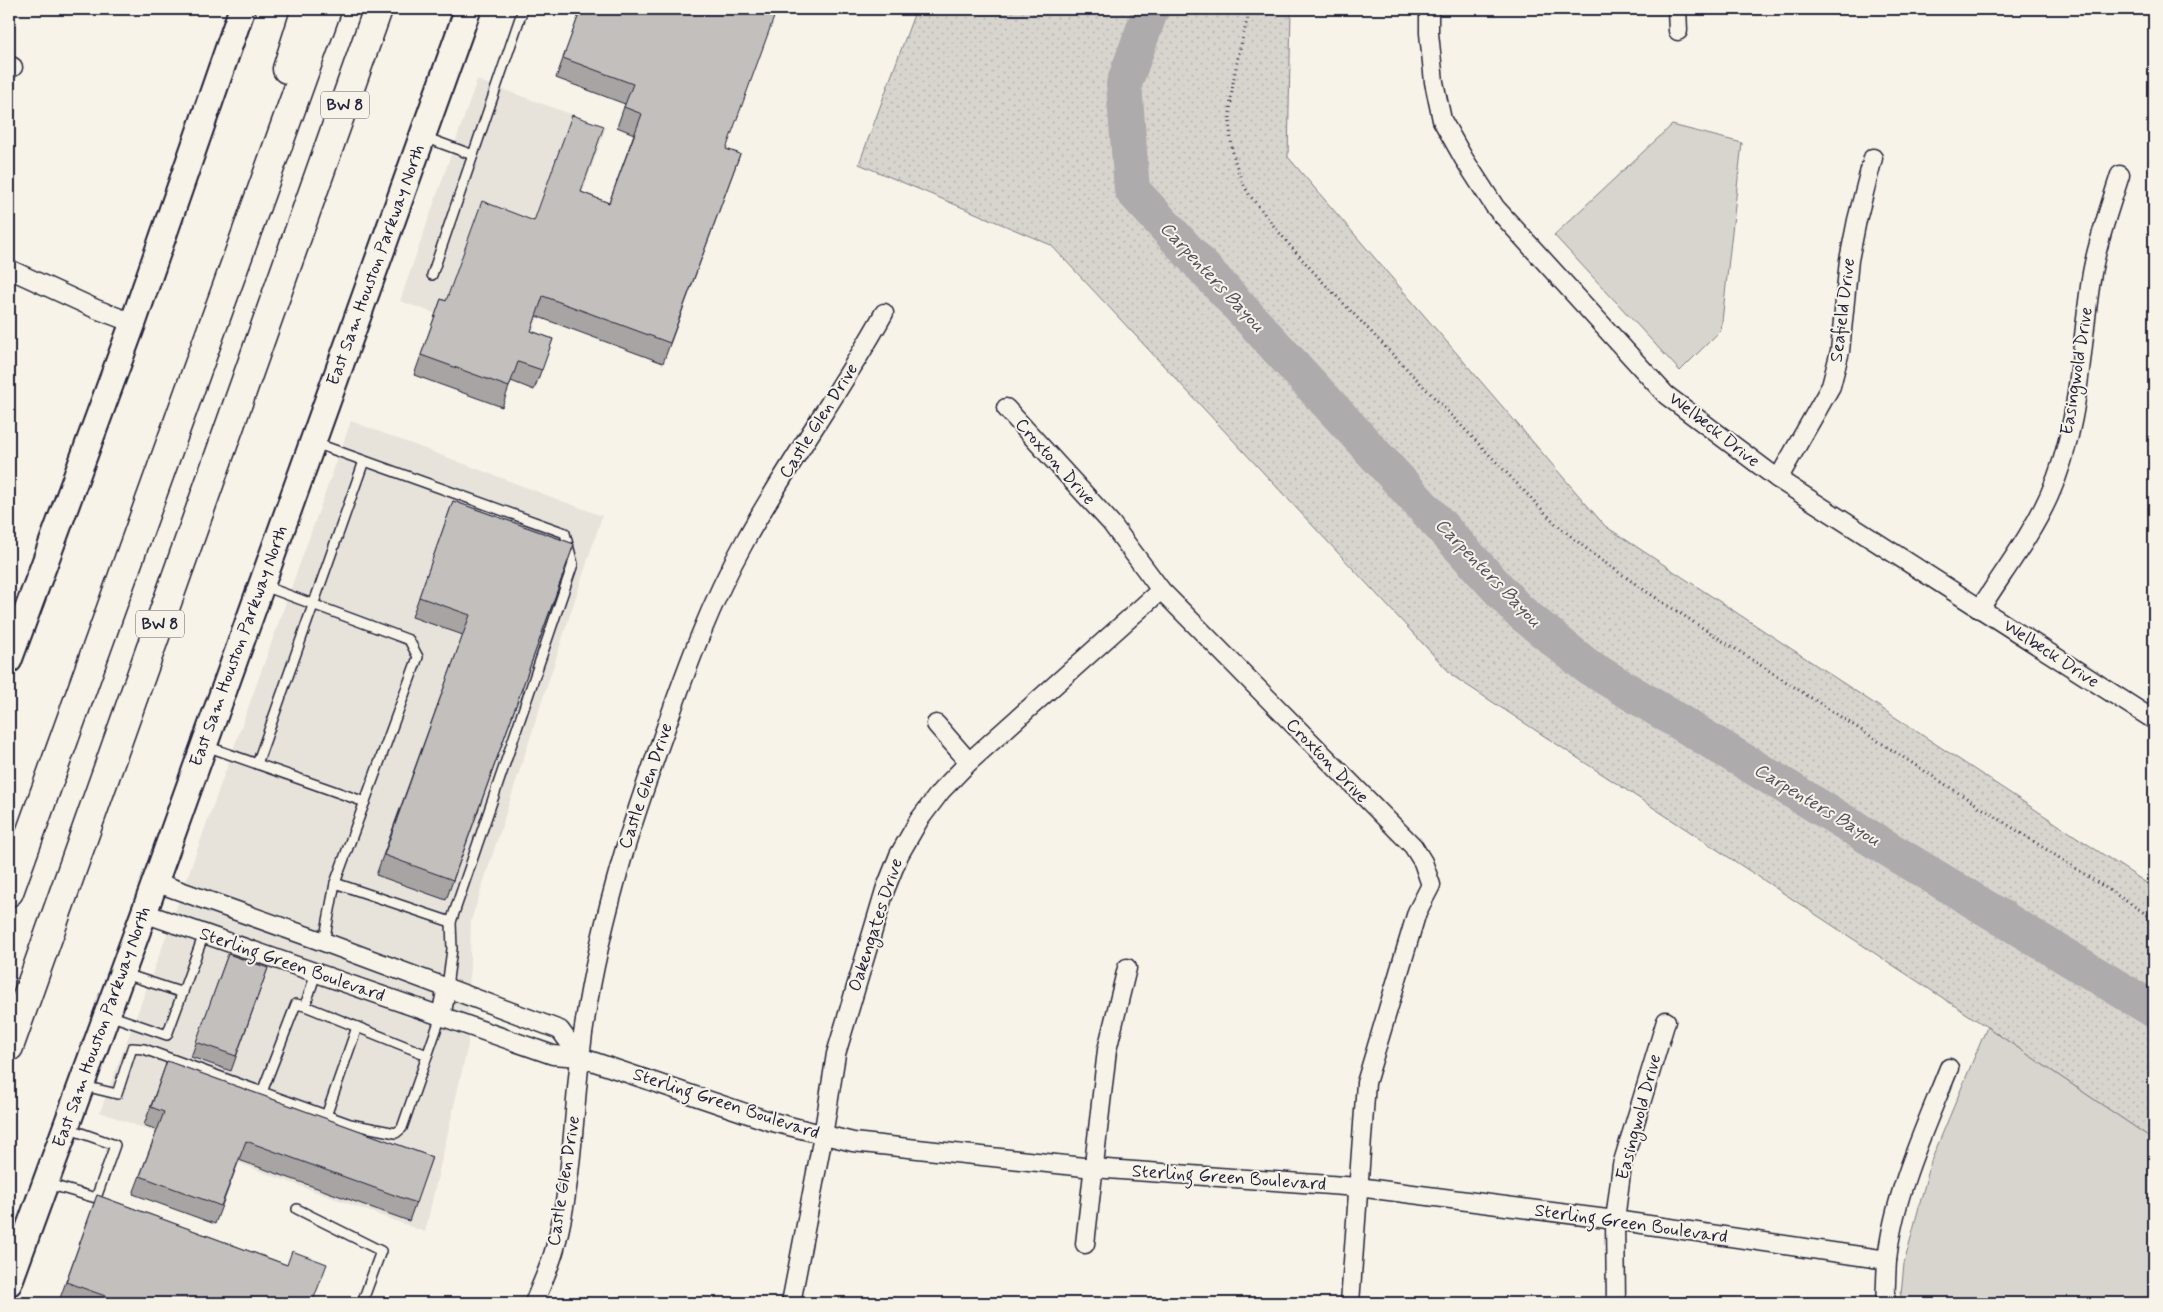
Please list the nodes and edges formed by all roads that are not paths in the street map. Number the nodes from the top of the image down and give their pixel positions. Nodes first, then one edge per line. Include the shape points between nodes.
1 (242, 9) edge
2 (306, 9) edge
3 (327, 9) edge
4 (378, 9) edge
5 (391, 9) edge
6 (468, 9) edge
7 (524, 9) edge
8 (1429, 9) edge
9 (1677, 9) edge
10 (1678, 32) dead end
11 (422, 136) junction
12 (473, 155) junction
13 (1873, 158) dead end
14 (271, 166) junction
15 (2120, 175) dead end
16 (311, 200) junction
17 (9, 270) edge
18 (432, 275) dead end
19 (884, 313) dead end
20 (133, 323) junction
21 (1006, 408) dead end
22 (312, 442) junction
23 (364, 460) junction
24 (1778, 479) junction
25 (261, 585) junction
26 (1160, 590) junction
27 (312, 604) junction
28 (1980, 609) junction
29 (9, 660) edge
30 (2154, 720) edge
31 (936, 724) dead end
32 (204, 745) junction
33 (969, 762) junction
34 (257, 764) junction
35 (365, 802) junction
36 (155, 882) junction
37 (335, 883) junction
38 (9, 892) edge
39 (144, 913) junction
40 (451, 922) junction
41 (204, 934) junction
42 (324, 942) junction
43 (1127, 968) dead end
44 (122, 973) junction
45 (316, 973) junction
46 (447, 987) junction
47 (183, 993) junction
48 (305, 1006) junction
49 (107, 1014) junction
50 (441, 1016) junction
51 (1666, 1021) dead end
52 (357, 1027) junction
53 (9, 1047) edge
54 (427, 1055) junction
55 (580, 1057) junction
56 (1949, 1068) dead end
57 (81, 1086) junction
58 (262, 1092) junction
59 (326, 1116) junction
60 (66, 1127) junction
61 (824, 1136) junction
62 (1093, 1168) junction
63 (46, 1183) junction
64 (1358, 1187) junction
65 (297, 1209) dead end
66 (1615, 1220) junction
67 (1084, 1244) dead end
68 (1887, 1260) junction
69 (9, 1283) edge
70 (362, 1303) edge
71 (534, 1303) edge
72 (791, 1303) edge
73 (1350, 1303) edge
74 (1616, 1303) edge
75 (1885, 1303) edge

1 - 20 main road
2 - 14 highway via 271,120
3 - 14 highway, BW 8
4 - 16 highway, BW 8
5 - 16 highway via 363,88
6 - 11 main road, East Sam Houston Parkway North
7 - 12 lane
8 - 24 street, Welbeck Drive via 1432,62 1442,120 1495,207 1666,395
9 - 10 street
11 - 12 lane
11 - 22 main road, East Sam Houston Parkway North
12 - 18 lane
13 - 24 street, Seafield Drive via 1849,260 1840,351 1831,386
14 - 38 highway, BW 8
15 - 28 street, Easingwold Drive via 2093,271 2075,409 2050,495
16 - 53 highway, BW 8
17 - 20 street
19 - 55 street, Castle Glen Drive via 745,541 711,610 683,678 622,860 592,986
20 - 29 main road
21 - 26 street, Croxton Drive via 1111,523
22 - 23 lane
22 - 25 main road, East Sam Houston Parkway North
23 - 27 lane
23 - 40 lane via 565,533 573,564
24 - 28 street, Welbeck Drive
25 - 27 lane
25 - 32 main road, East Sam Houston Parkway North
26 - 33 street, Oakengates Drive
26 - 64 street, Croxton Drive via 1412,846 1423,862 1431,885 1417,912 1366,1082
27 - 34 lane
27 - 35 lane via 409,640 418,657
28 - 30 street, Welbeck Drive
31 - 33 street
32 - 34 lane
32 - 36 main road, East Sam Houston Parkway North
33 - 61 street, Oakengates Drive via 919,820 895,864 836,1054
34 - 35 lane
35 - 37 lane
36 - 39 main road, East Sam Houston Parkway North
36 - 42 street, Sterling Green Boulevard
37 - 40 lane
37 - 42 lane
39 - 41 street, Sterling Green Boulevard
39 - 44 main road, East Sam Houston Parkway North
40 - 46 lane via 452,948
41 - 45 street, Sterling Green Boulevard
41 - 47 lane
42 - 46 street, Sterling Green Boulevard
43 - 62 street via 1107,1050
44 - 47 lane
44 - 49 main road, East Sam Houston Parkway North
45 - 48 lane
45 - 50 street, Sterling Green Boulevard
46 - 50 street
46 - 55 street, Sterling Green Boulevard via 560,1030
47 - 49 lane via 168,1035
48 - 52 lane
48 - 58 lane via 296,1004
49 - 57 main road, East Sam Houston Parkway North
50 - 54 lane
50 - 55 street, Sterling Green Boulevard via 553,1055
51 - 66 street, Easingwold Drive via 1622,1165
52 - 54 lane
52 - 59 lane
54 - 59 lane via 402,1128 396,1133
55 - 61 street, Sterling Green Boulevard via 769,1122
55 - 71 street, Castle Glen Drive via 565,1201 555,1249
56 - 68 street via 1909,1168
57 - 58 lane via 117,1094 132,1048 144,1049
57 - 60 main road, East Sam Houston Parkway North
58 - 59 lane
60 - 63 main road, East Sam Houston Parkway North
60 - 63 lane via 115,1146 96,1198
61 - 62 street, Sterling Green Boulevard via 853,1142
61 - 72 street, Oakengates Drive
62 - 64 street, Sterling Green Boulevard
62 - 67 street
63 - 69 main road, East Sam Houston Parkway North
64 - 66 street, Sterling Green Boulevard
64 - 73 street
65 - 70 lane via 381,1252
66 - 68 street, Sterling Green Boulevard
66 - 74 street, Easingwold Drive
68 - 75 street

